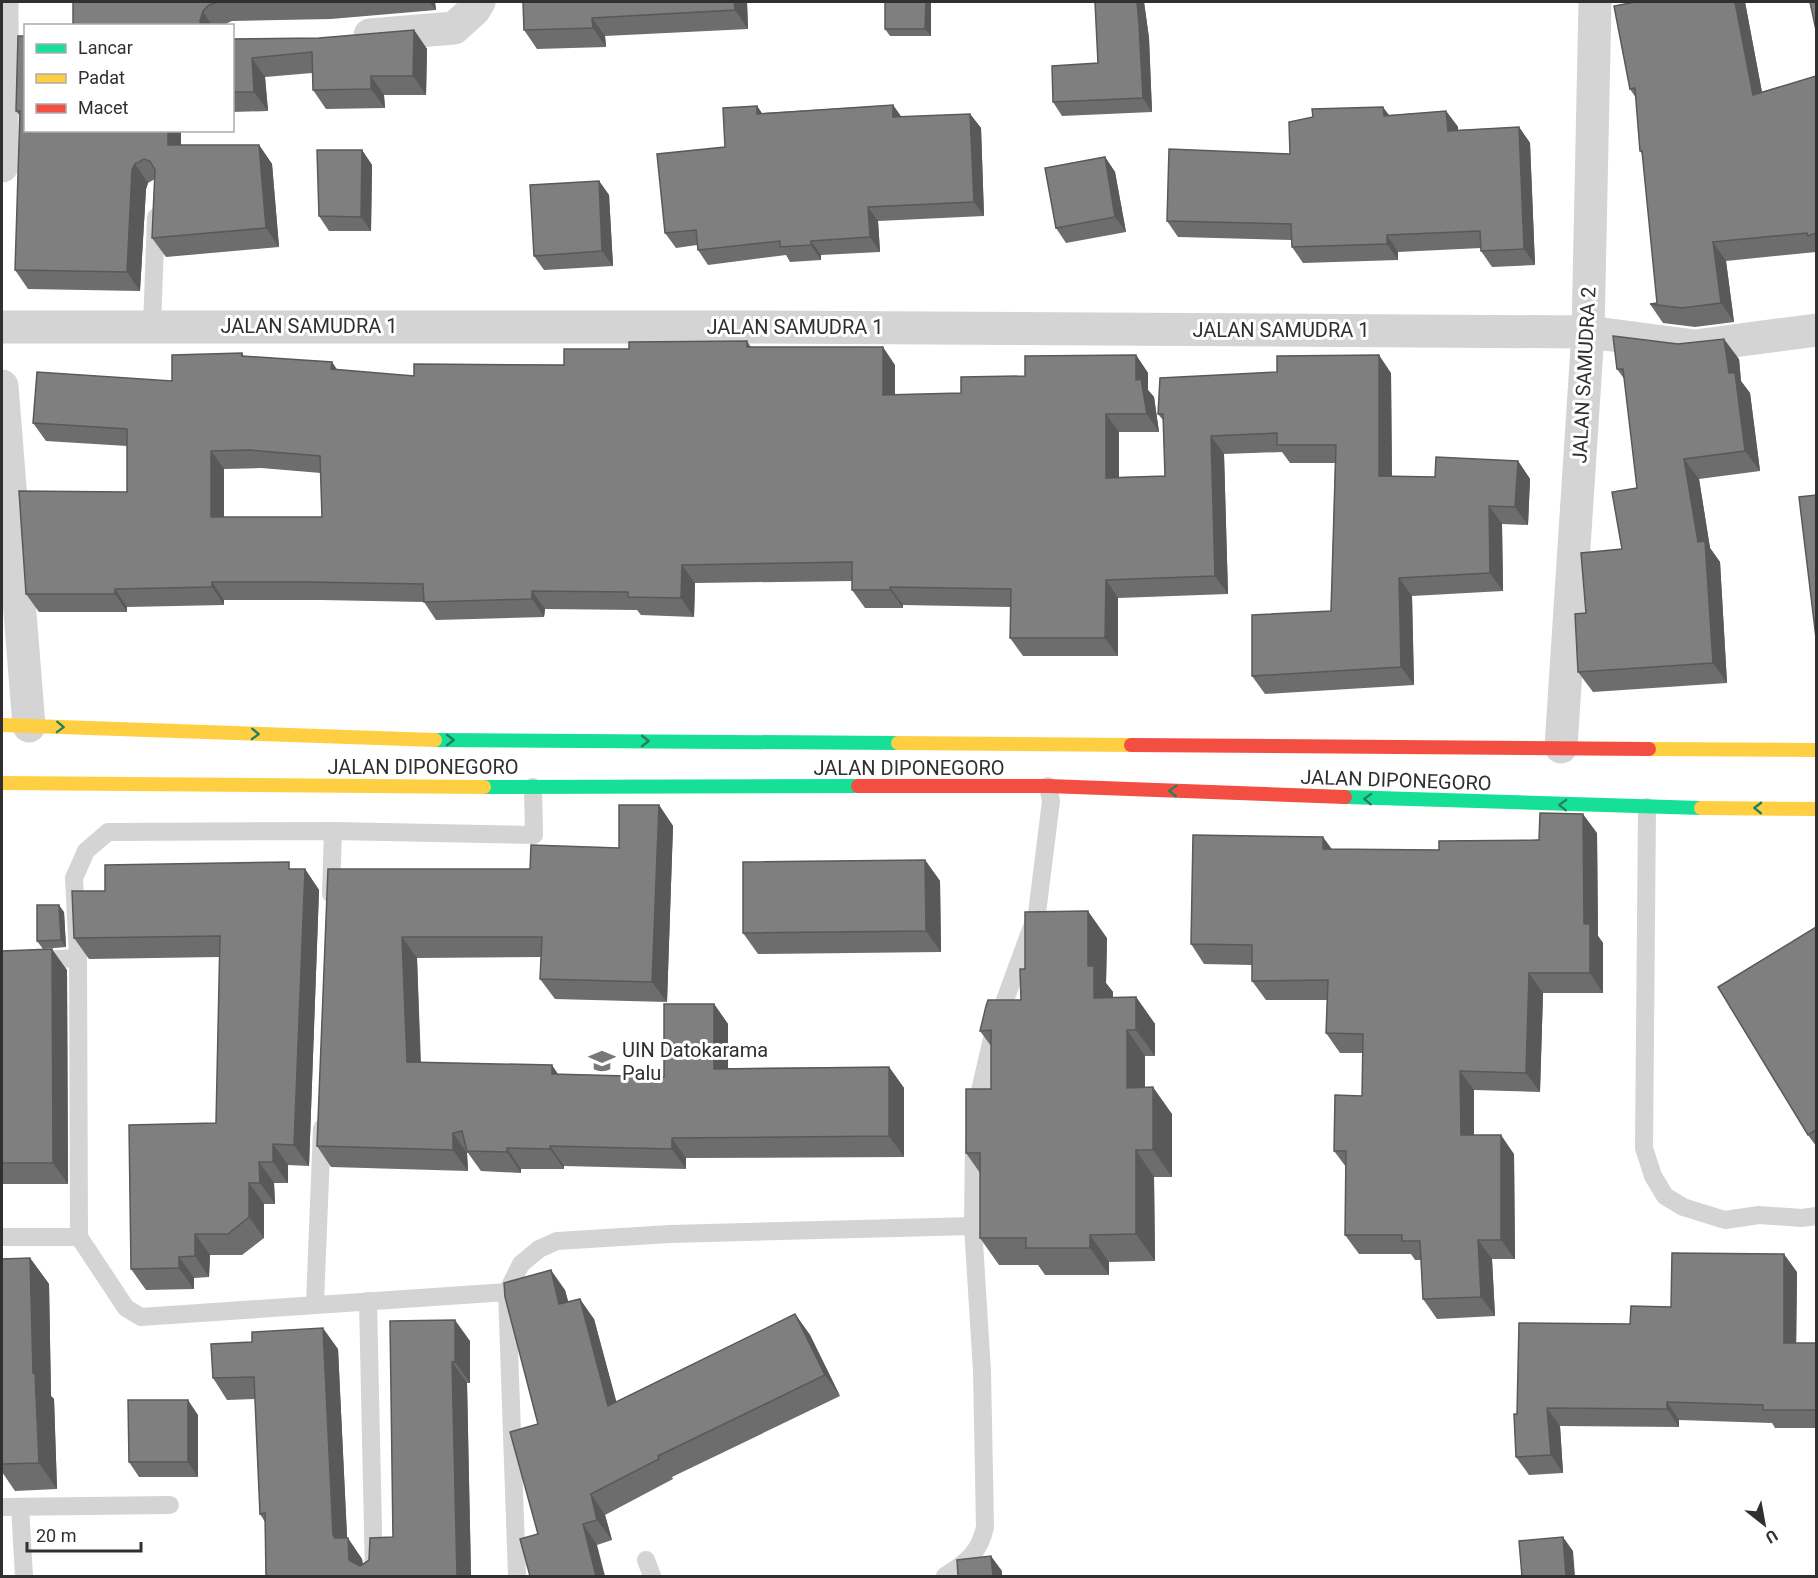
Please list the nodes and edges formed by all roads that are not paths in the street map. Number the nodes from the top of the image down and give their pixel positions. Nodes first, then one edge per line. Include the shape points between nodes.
1 (2, 2) edge
2 (478, 2) edge
3 (1595, 2) edge
4 (344, 37) edge
5 (2, 44) edge
6 (24, 44) edge
7 (2, 166) edge
8 (156, 201) edge
9 (152, 326) junction
10 (2, 327) edge
11 (1816, 330) edge
12 (1588, 332) junction
13 (2, 386) edge
14 (15, 725) edge
15 (1561, 747) junction
16 (1816, 750) edge
17 (2, 783) edge
18 (1048, 786) junction
19 (533, 787) junction
20 (1647, 807) junction
21 (1816, 808) edge
22 (333, 831) junction
23 (330, 913) edge
24 (78, 957) junction
25 (2, 962) edge
26 (322, 1114) edge
27 (1816, 1216) edge
28 (973, 1226) junction
29 (2, 1237) edge
30 (79, 1237) junction
31 (507, 1292) junction
32 (368, 1301) junction
33 (315, 1304) junction
34 (170, 1505) dead end
35 (2, 1507) edge
36 (20, 1507) junction
37 (24, 1576) edge
38 (374, 1576) edge
39 (517, 1576) edge
40 (945, 1576) edge

1 - 5 street
2 - 4 street via 454,28
3 - 12 street, JALAN SAMUDRA 2
5 - 6 street
5 - 7 street
8 - 9 lane
9 - 10 street, JALAN SAMUDRA 1
9 - 12 street, JALAN SAMUDRA 1
11 - 12 street, JALAN SAMUDRA 1 via 1695,346
12 - 15 street, JALAN SAMUDRA 2
13 - 14 street
14 -> 15 highway, JALAN DIPONEGORO via 435,740
15 - 16 highway, JALAN DIPONEGORO
17 - 19 highway, JALAN DIPONEGORO
18 - 19 highway, JALAN DIPONEGORO
20 -> 18 highway, JALAN DIPONEGORO
18 - 28 lane via 1051,801 1037,913 994,1030 974,1114
19 - 22 lane via 534,835
21 -> 20 highway, JALAN DIPONEGORO
20 - 27 lane via 1644,1148 1653,1176 1665,1196 1683,1207 1725,1220 1759,1215
22 - 23 lane
22 - 24 lane via 108,832 86,851 74,878
24 - 25 lane
24 - 30 lane
26 - 33 lane
28 - 31 lane via 670,1233 557,1241 521,1264
28 - 40 lane via 986,1527 977,1551
29 - 30 lane
30 - 33 lane via 126,1308 141,1317
31 - 32 lane
31 - 39 lane
32 - 33 lane
32 - 38 lane
34 - 36 lane
35 - 36 lane
36 - 37 lane

